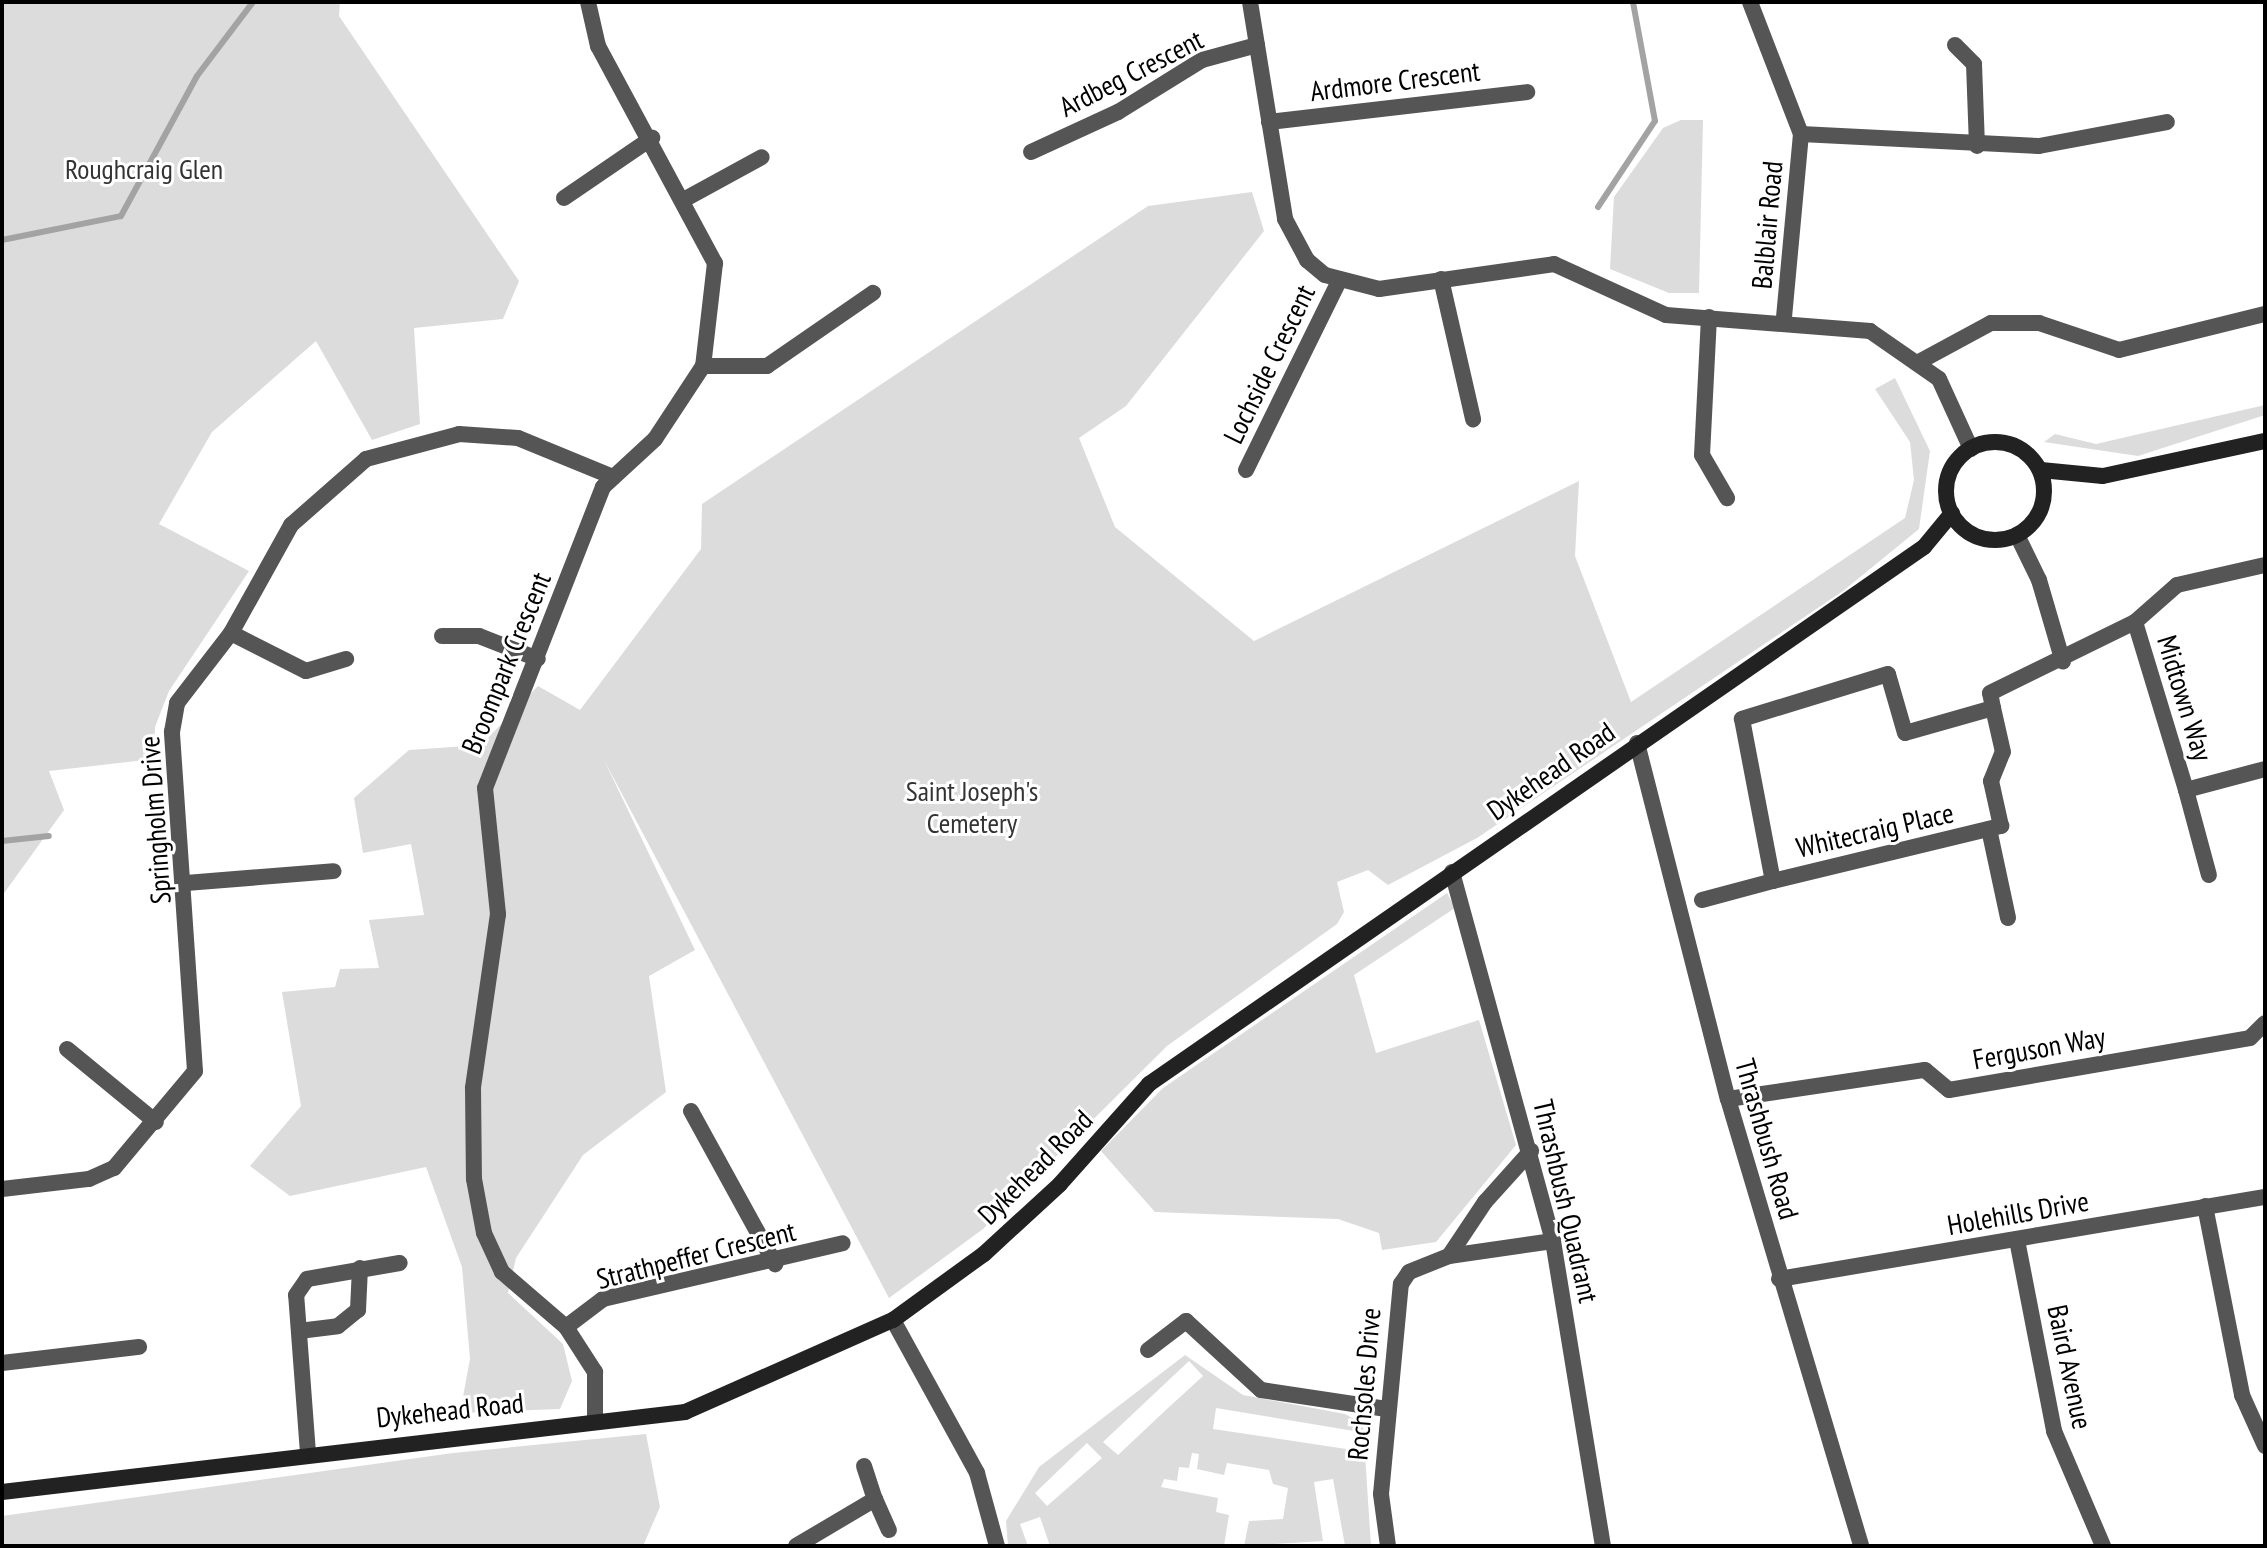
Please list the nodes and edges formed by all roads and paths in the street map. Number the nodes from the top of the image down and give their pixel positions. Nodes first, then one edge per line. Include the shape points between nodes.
1 (588, 2) edge
2 (1250, 2) edge
3 (1750, 2) edge
4 (1257, 45) junction
5 (1955, 45) dead end
6 (1527, 92) dead end
7 (1269, 122) junction
8 (2167, 122) dead end
9 (1801, 134) junction
10 (652, 138) junction
11 (1977, 146) junction
12 (1031, 152) dead end
13 (762, 157) dead end
14 (564, 198) dead end
15 (687, 198) junction
16 (1441, 279) junction
17 (1339, 281) junction
18 (873, 293) dead end
19 (2265, 314) edge
20 (1709, 317) junction
21 (1784, 319) junction
22 (1917, 363) junction
23 (703, 366) junction
24 (1473, 419) dead end
25 (2265, 441) edge
26 (1971, 449) junction
27 (1246, 470) dead end
28 (2041, 470) junction
29 (613, 477) junction
30 (1727, 498) dead end
31 (1952, 513) junction
32 (2017, 535) junction
33 (2265, 565) edge
34 (2135, 622) junction
35 (231, 633) junction
36 (442, 636) dead end
37 (346, 659) dead end
38 (538, 659) junction
39 (2063, 662) junction
40 (1993, 708) junction
41 (1637, 743) junction
42 (2265, 769) edge
43 (2186, 790) junction
44 (1989, 829) junction
45 (334, 871) dead end
46 (1452, 872) junction
47 (2209, 875) dead end
48 (1773, 881) junction
49 (186, 883) junction
50 (1702, 900) dead end
51 (2008, 918) dead end
52 (2265, 1023) edge
53 (67, 1049) dead end
54 (1728, 1099) junction
55 (691, 1111) dead end
56 (156, 1122) junction
57 (1531, 1151) junction
58 (2, 1189) edge
59 (2265, 1197) edge
60 (2205, 1206) junction
61 (2017, 1240) junction
62 (1553, 1241) junction
63 (843, 1243) dead end
64 (1449, 1256) junction
65 (400, 1263) dead end
66 (775, 1264) junction
67 (360, 1268) junction
68 (1779, 1279) junction
69 (893, 1320) junction
70 (299, 1326) junction
71 (566, 1327) junction
72 (139, 1347) dead end
73 (1148, 1350) dead end
74 (2, 1363) edge
75 (1387, 1409) junction
76 (595, 1421) junction
77 (2265, 1446) edge
78 (308, 1453) junction
79 (864, 1466) dead end
80 (2, 1492) edge
81 (875, 1499) junction
82 (889, 1530) dead end
83 (796, 1546) edge
84 (997, 1546) edge
85 (1388, 1546) edge
86 (1603, 1546) edge
87 (1861, 1546) edge
88 (2103, 1546) edge

1 - 10 street, Broompark Crescent via 598,46
2 - 4 street
3 - 9 street, Balblair Road
4 - 7 street
4 - 12 street, Ardbeg Crescent via 1202,60 1118,112
5 - 11 street via 1974,64
6 - 7 street, Ardmore Crescent
7 - 17 street via 1285,219 1307,260
8 - 11 street via 2039,146
9 - 11 street
9 - 21 street, Balblair Road
10 - 14 street
10 - 15 street, Broompark Crescent
13 - 15 street
15 - 23 street, Broompark Crescent via 715,263
16 - 17 street via 1379,289
16 - 20 street via 1554,264 1666,315
16 - 24 street
17 - 27 street, Lochside Crescent
18 - 23 street via 767,366
19 - 22 street via 2119,350 2039,323 1991,323
20 - 21 street
20 - 30 street via 1702,455
21 - 22 street via 1870,331
22 - 26 street via 1939,379
23 - 29 street, Broompark Crescent via 655,439
25 - 28 street via 2103,476
26 - 28 street via 2009,444
26 - 31 street via 1946,481
28 - 32 street via 2041,509
29 - 35 street, Springholm Drive via 518,438 483,435 413,443 366,459 291,525
29 - 38 street, Broompark Crescent via 603,487
31 - 32 street via 1962,528 1988,540
31 - 41 street, Dykehead Road via 1924,547
32 - 39 street via 2039,580
33 - 34 street, Midtown Way via 2177,585
34 - 39 street, Midtown Way
34 - 43 street, Midtown Way
35 - 37 street via 306,671
35 - 49 street, Springholm Drive via 177,703 172,732
36 - 38 street via 479,636
38 - 71 street, Broompark Crescent via 485,788 498,914 473,1088 474,1179 484,1233 502,1272
39 - 40 street via 1990,693
40 - 44 street, Whitecraig Place via 2003,752 1991,781 2001,826
40 - 48 street, Whitecraig Place via 1905,733 1888,674 1742,719
41 - 46 street, Dykehead Road
41 - 54 street, Thrashbush Road
42 - 43 street, Midtown Way
43 - 47 street, Midtown Way
44 - 48 street, Whitecraig Place
44 - 51 street, Whitecraig Place
45 - 49 street
46 - 57 street, Thrashbush Quadrant
46 - 69 street, Dykehead Road via 1149,1084 1049,1194 984,1254
48 - 50 street, Whitecraig Place
49 - 56 street, Springholm Drive via 199,1055
52 - 54 street, Ferguson Way via 2250,1038 1949,1090 1925,1070
53 - 56 street
54 - 68 street, Thrashbush Road
55 - 66 street
56 - 58 street, Springholm Drive via 114,1168 89,1179
57 - 62 street, Thrashbush Quadrant
57 - 64 street
59 - 60 street, Holehills Drive
60 - 61 street, Holehills Drive
60 - 77 street via 2242,1395
61 - 68 street, Holehills Drive
61 - 88 street, Baird Avenue via 2054,1431
62 - 64 street, Rochsoles Drive
62 - 86 street, Thrashbush Quadrant
63 - 66 street, Strathpeffer Crescent
64 - 75 street, Rochsoles Drive via 1409,1272 1401,1284
65 - 67 street
66 - 71 street, Strathpeffer Crescent via 603,1299
67 - 70 street via 307,1279 296,1295
67 - 70 street via 358,1310 338,1326
68 - 87 street, Thrashbush Road
69 - 76 street, Dykehead Road via 685,1412
69 - 84 street via 977,1473
70 - 78 street
71 - 76 street, Broompark Crescent via 595,1372
72 - 74 street
73 - 75 street via 1186,1321 1261,1390
75 - 85 street, Rochsoles Drive via 1381,1494
76 - 78 street, Dykehead Road
78 - 80 street, Dykehead Road
79 - 81 street
81 - 82 street
81 - 83 street

